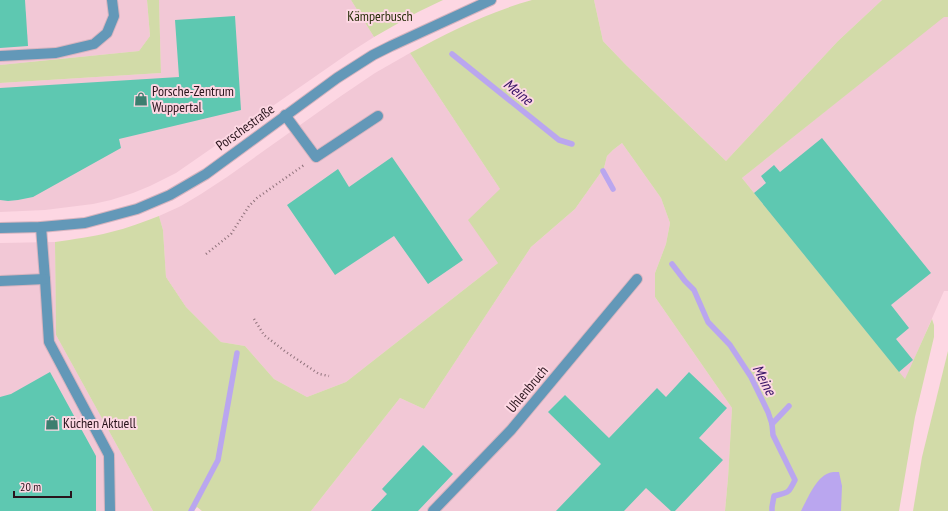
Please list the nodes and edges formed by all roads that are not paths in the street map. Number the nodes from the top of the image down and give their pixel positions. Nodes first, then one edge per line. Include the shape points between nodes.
1 (112, 0) edge
2 (491, 0) edge
3 (0, 56) edge
4 (285, 115) junction
5 (378, 116) dead end
6 (41, 227) junction
7 (0, 228) edge
8 (45, 279) junction
9 (637, 279) dead end
10 (0, 281) edge
11 (110, 511) edge
12 (433, 511) edge

1 - 3 street via 114,16 107,33 94,44 56,53
2 - 4 street, Porschestraße via 373,55
4 - 5 street via 316,157
4 - 6 street, Porschestraße via 206,174 170,195 136,209 85,223
6 - 7 street, Porschestraße
6 - 8 street
8 - 10 street
8 - 11 street via 49,342 109,455
9 - 12 street, Uhlenbruch via 511,430

